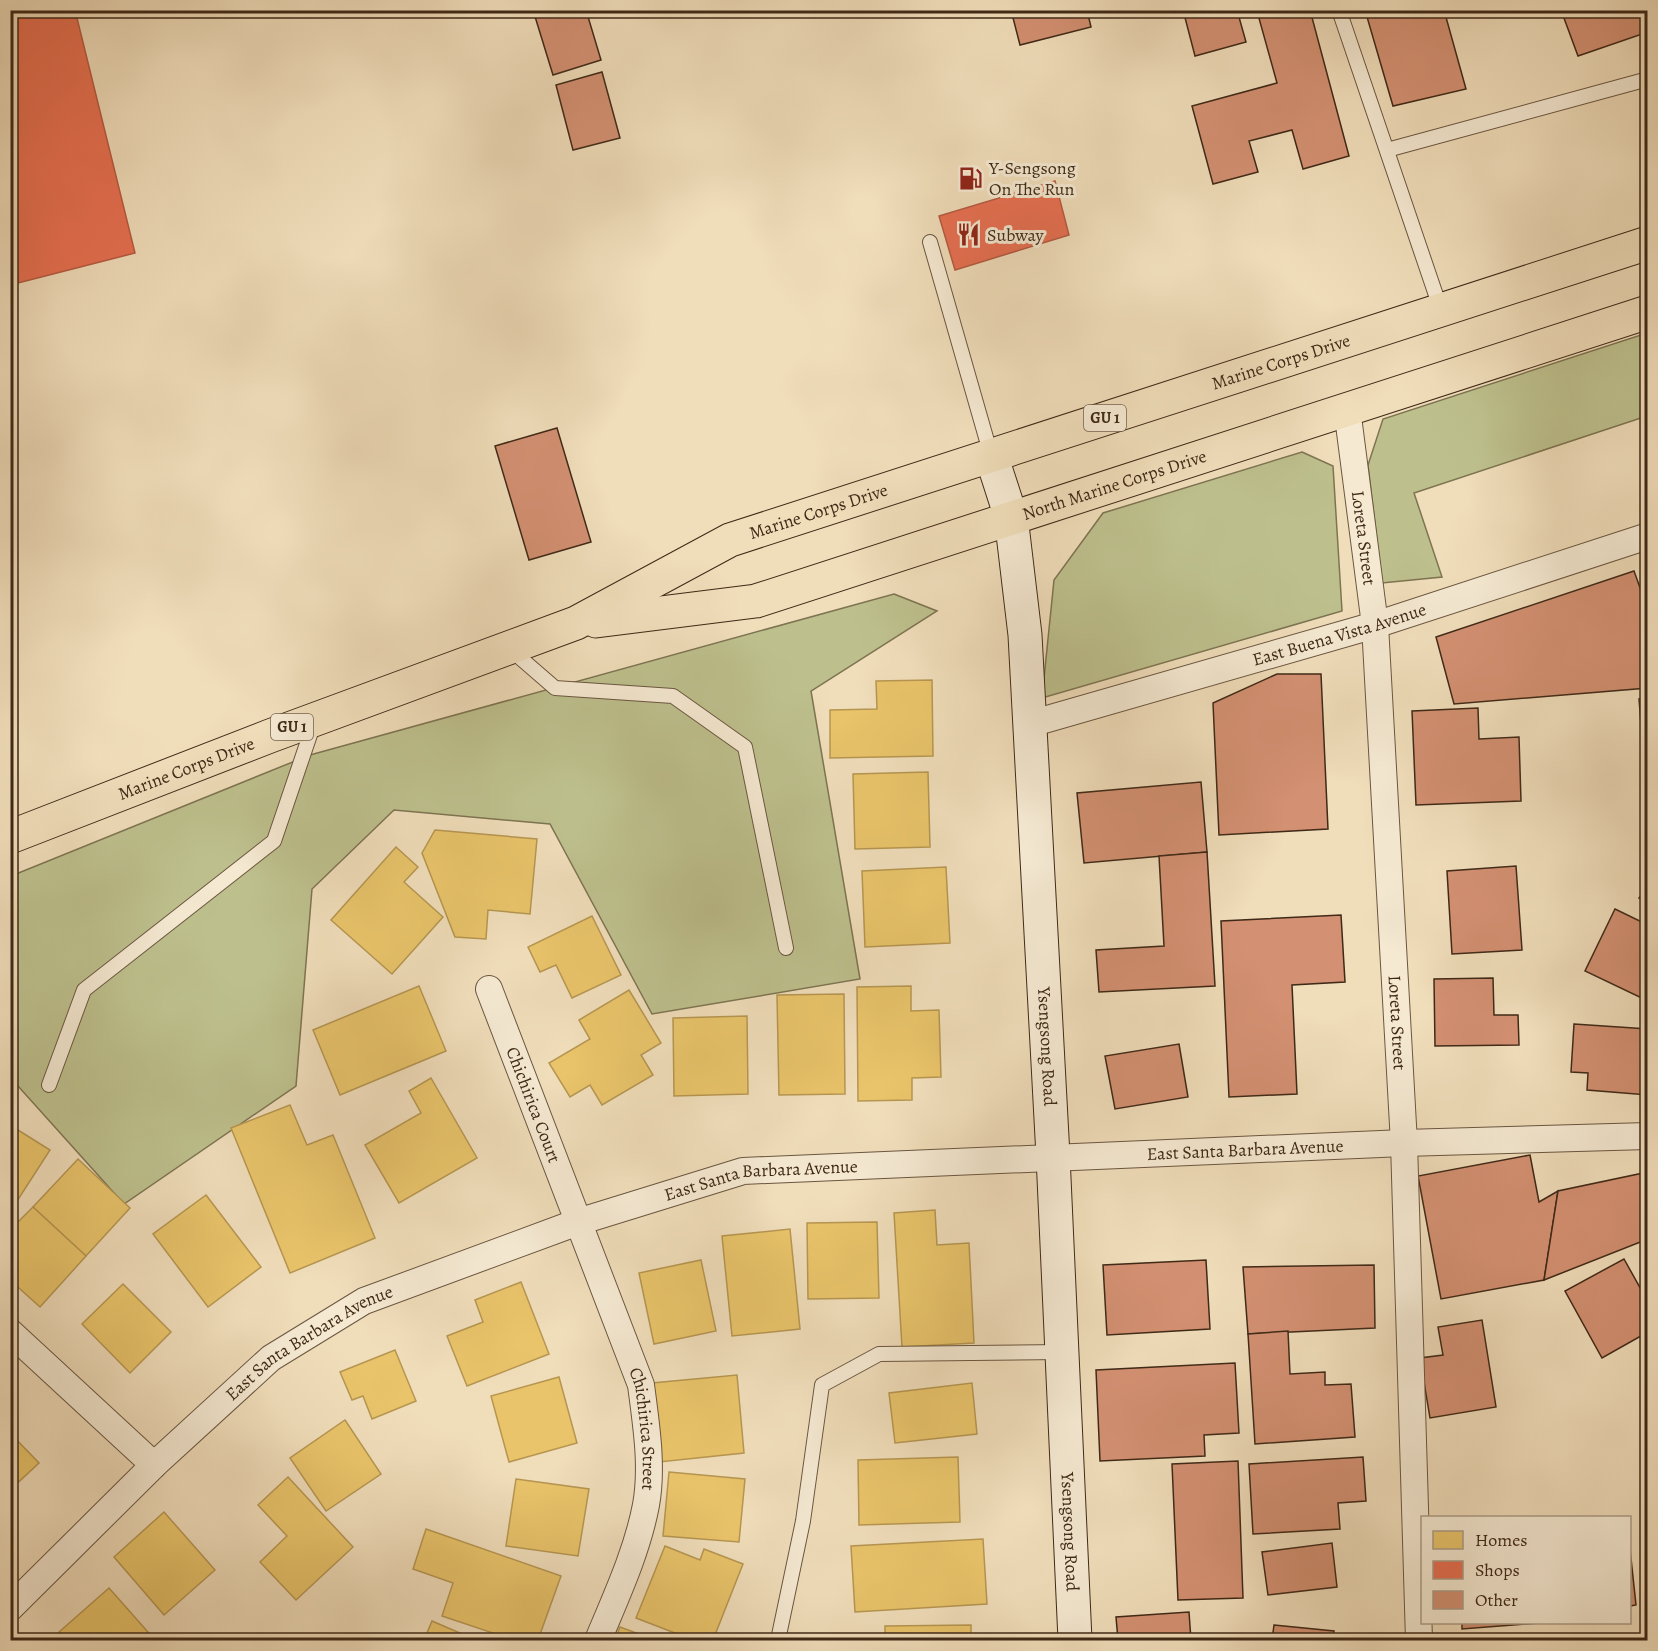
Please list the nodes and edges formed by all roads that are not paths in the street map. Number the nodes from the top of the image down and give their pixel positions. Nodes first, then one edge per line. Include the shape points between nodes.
1 (1339, 10) edge
2 (1647, 79) edge
3 (1387, 150) junction
4 (930, 242) dead end
5 (1647, 243) edge
6 (1441, 310) junction
7 (1647, 312) edge
8 (1347, 409) junction
9 (991, 454) junction
10 (1011, 517) junction
11 (1647, 536) edge
12 (576, 623) junction
13 (1375, 625) junction
14 (508, 648) junction
15 (316, 718) junction
16 (1030, 724) junction
17 (10, 837) edge
18 (786, 948) dead end
19 (489, 989) dead end
20 (49, 1085) dead end
21 (1647, 1136) edge
22 (1404, 1143) junction
23 (1053, 1156) junction
24 (578, 1222) junction
25 (10, 1332) edge
26 (1062, 1352) junction
27 (154, 1465) junction
28 (10, 1608) edge
29 (598, 1641) edge
30 (778, 1641) edge
31 (1075, 1641) edge
32 (1419, 1641) edge

1 - 3 lane
2 - 3 lane
3 - 6 lane
4 - 9 lane
5 - 6 main road, Marine Corps Drive / GU 1
6 - 9 main road, Marine Corps Drive / GU 1
7 - 8 main road, North Marine Corps Drive / GU 1
8 - 10 main road, North Marine Corps Drive / GU 1
8 - 13 street, Loreta Street
9 - 10 main road, Ysengsong Road
9 - 12 main road, Marine Corps Drive / GU 1 via 730,540
10 - 12 main road, North Marine Corps Drive / GU 1 via 756,601
10 - 16 main road, Ysengsong Road via 1025,635
11 - 13 street, East Buena Vista Avenue
12 - 14 main road, Marine Corps Drive / GU 1
13 - 16 street, East Buena Vista Avenue
13 - 22 street, Loreta Street
14 - 15 main road, Marine Corps Drive / GU 1
14 - 18 lane via 555,688 673,696 745,747
15 - 17 main road, Marine Corps Drive / GU 1
15 - 20 lane via 274,841 84,990
16 - 23 main road, Ysengsong Road
19 - 24 street, Chichirica Court
21 - 22 street, East Santa Barbara Avenue
22 - 23 street, East Santa Barbara Avenue
22 - 32 street, Loreta Street
23 - 24 street, East Santa Barbara Avenue via 743,1171
23 - 26 main road, Ysengsong Road
24 - 27 street, East Santa Barbara Avenue via 364,1301 271,1358
24 - 29 street, Chichirica Street via 641,1385 649,1443 646,1504 628,1567
25 - 27 street
26 - 30 lane via 879,1354 822,1385 803,1521
26 - 31 main road, Ysengsong Road
27 - 28 street, East Santa Barbara Avenue

